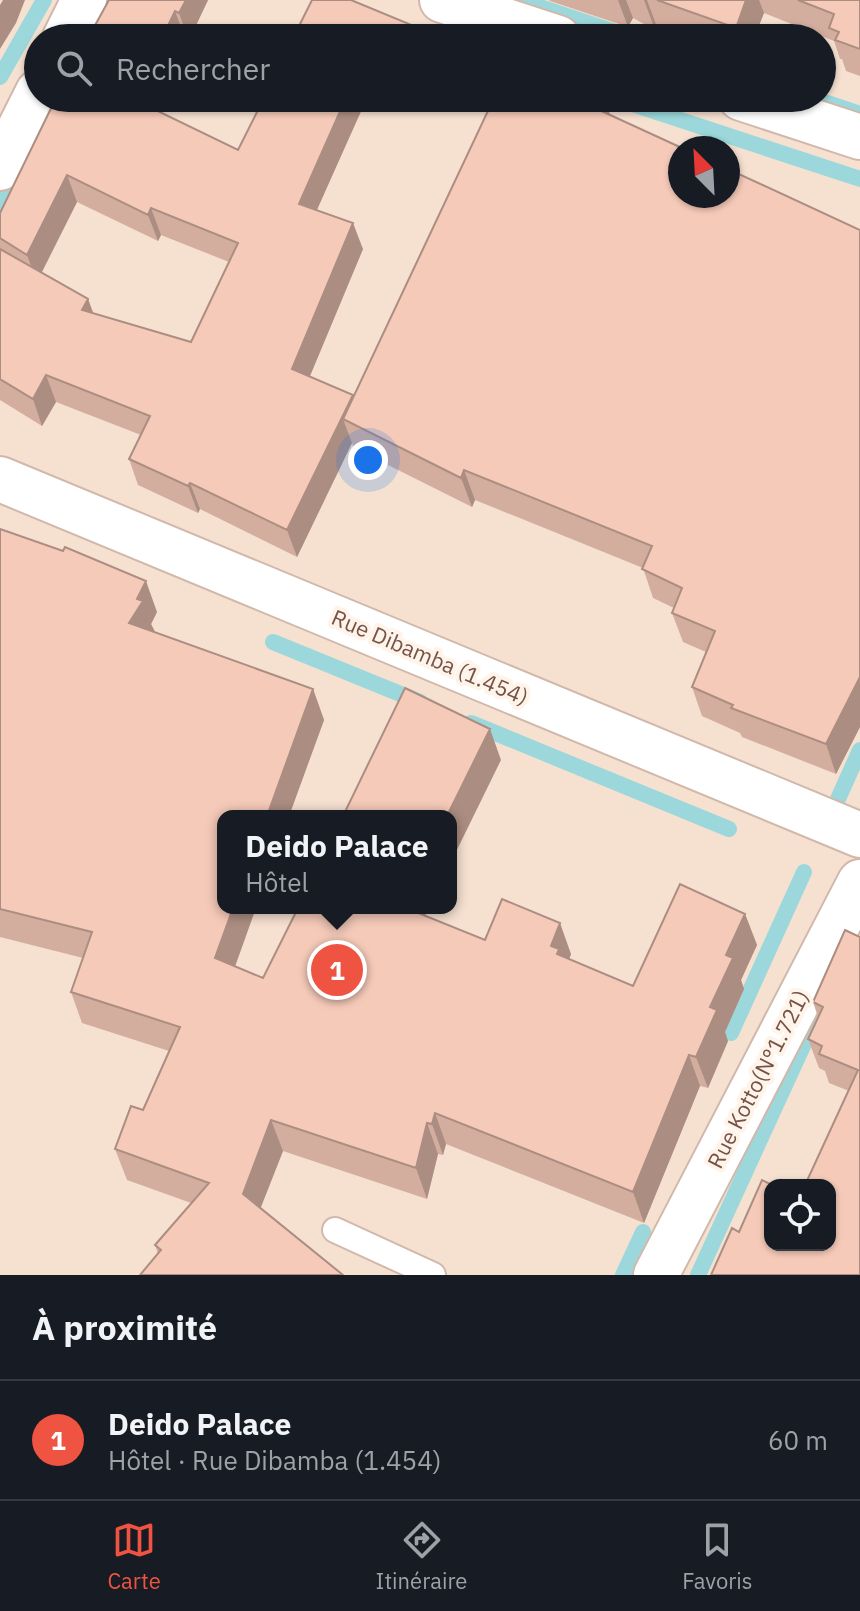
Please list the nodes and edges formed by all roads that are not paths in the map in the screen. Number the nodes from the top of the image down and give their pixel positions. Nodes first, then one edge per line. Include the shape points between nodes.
1 (84, 0) edge
2 (442, 0) edge
3 (72, 24) edge
4 (515, 24) edge
5 (28, 112) edge
6 (784, 112) edge
7 (860, 137) edge
8 (0, 168) edge
9 (0, 479) edge
10 (860, 835) edge
11 (860, 882) edge
12 (335, 1230) dead end
13 (433, 1275) edge
14 (656, 1275) edge

1 - 3 street
2 - 4 street
5 - 8 street
6 - 7 street
9 - 10 street, Rue Dibamba (1.454)
11 - 14 street, Rue Kotto(N°1.721)
12 - 13 lane

